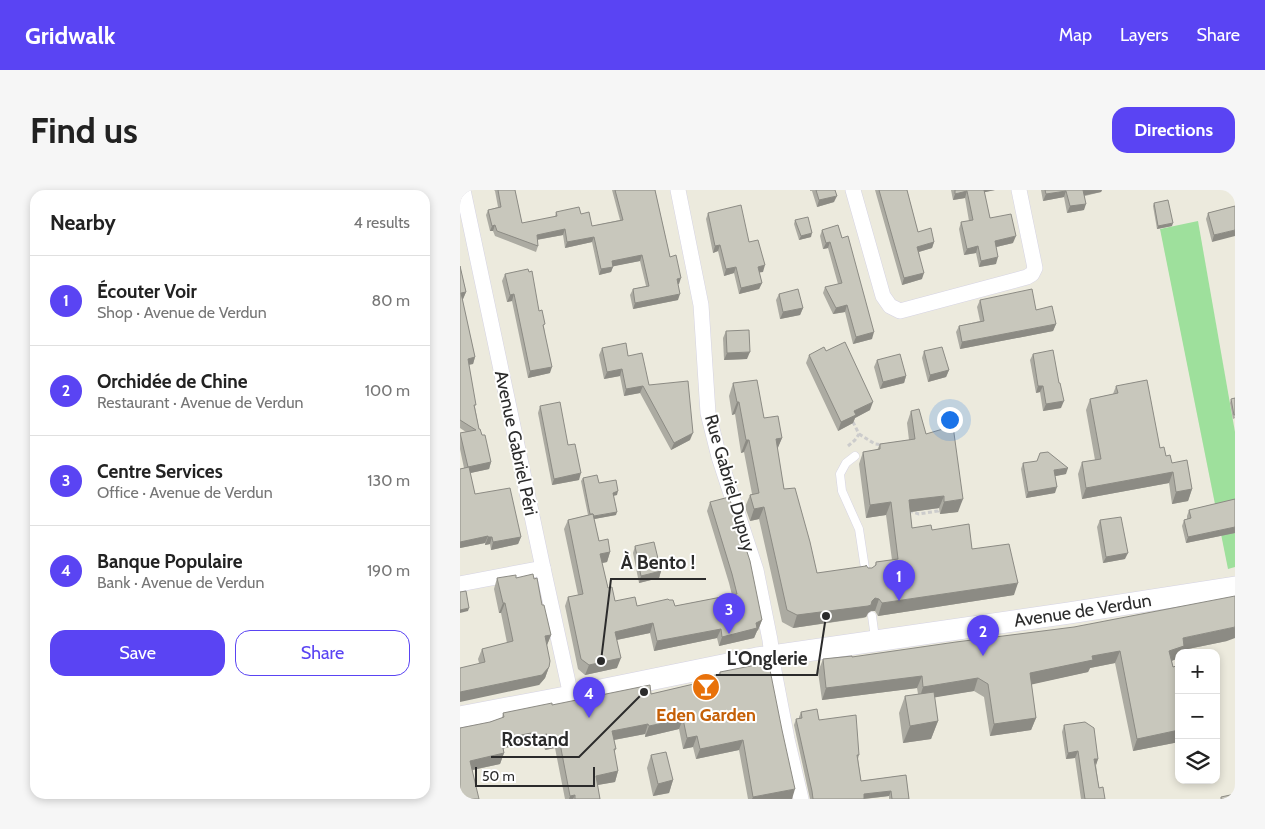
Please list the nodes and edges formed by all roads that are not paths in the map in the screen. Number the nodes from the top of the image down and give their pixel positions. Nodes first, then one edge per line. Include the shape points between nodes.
1 (464, 190) edge
2 (678, 190) edge
3 (853, 190) edge
4 (1019, 190) edge
5 (855, 456) dead end
6 (542, 568) junction
7 (866, 575) edge
8 (460, 584) edge
9 (1235, 587) edge
10 (872, 616) edge
11 (875, 640) junction
12 (773, 655) junction
13 (571, 696) junction
14 (460, 717) edge
15 (801, 799) edge

1 - 6 street, Avenue Gabriel Péri
2 - 12 street, Rue Gabriel Dupuy via 701,305 708,413 756,570
3 - 4 street via 883,296 890,306 900,311 1032,274 1035,268
5 - 7 lane via 840,474 842,491 859,529
6 - 8 street
6 - 13 street, Avenue Gabriel Péri
9 - 11 main road, Avenue de Verdun
10 - 11 lane
11 - 12 main road, Avenue de Verdun
12 - 13 main road, Avenue de Verdun
12 - 15 street, Rue Gabriel Dupuy
13 - 14 main road, Avenue de Verdun

